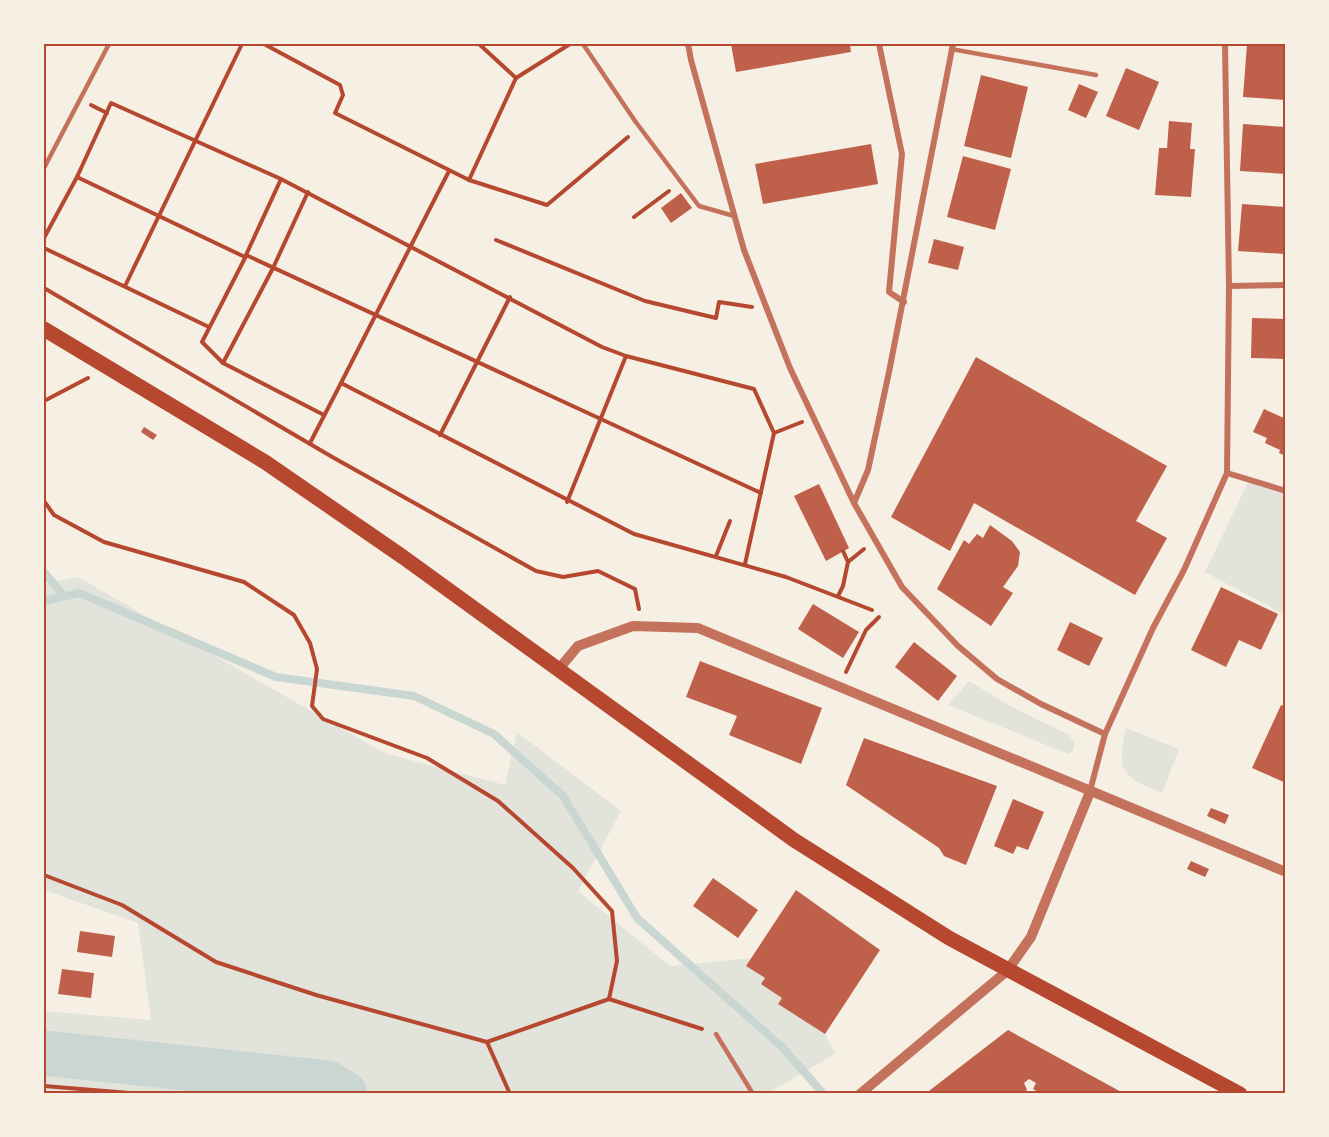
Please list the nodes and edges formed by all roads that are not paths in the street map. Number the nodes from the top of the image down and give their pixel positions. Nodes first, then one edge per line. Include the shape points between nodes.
1 (109, 44) edge
2 (583, 44) edge
3 (688, 44) edge
4 (879, 44) edge
5 (1224, 44) edge
6 (952, 46) edge
7 (1096, 75) dead end
8 (44, 168) edge
9 (735, 216) junction
10 (1286, 285) edge
11 (1229, 286) junction
12 (904, 302) junction
13 (44, 328) edge
14 (1227, 473) junction
15 (1286, 491) edge
16 (854, 503) junction
17 (558, 670) junction
18 (1105, 734) junction
19 (1090, 792) junction
20 (1286, 872) edge
21 (1007, 971) junction
22 (716, 1034) road end
23 (862, 1093) edge
24 (753, 1094) edge
25 (1240, 1094) edge

1 - 8 lane
2 - 9 lane via 699,206
3 - 9 street
4 - 12 street via 902,154 889,292
5 - 11 street
6 - 7 lane
6 - 12 street
9 - 16 street via 767,309
10 - 11 street
11 - 14 street
12 - 16 street via 868,471
13 - 17 main road via 265,462
14 - 15 street
14 - 18 street
16 - 18 street via 902,587 958,646 998,679
17 - 19 street via 578,646 633,626 698,628
17 - 21 main road via 794,840
18 - 19 street
19 - 20 street
19 - 21 street via 1031,937
21 - 23 street
21 - 25 main road
22 - 24 lane

